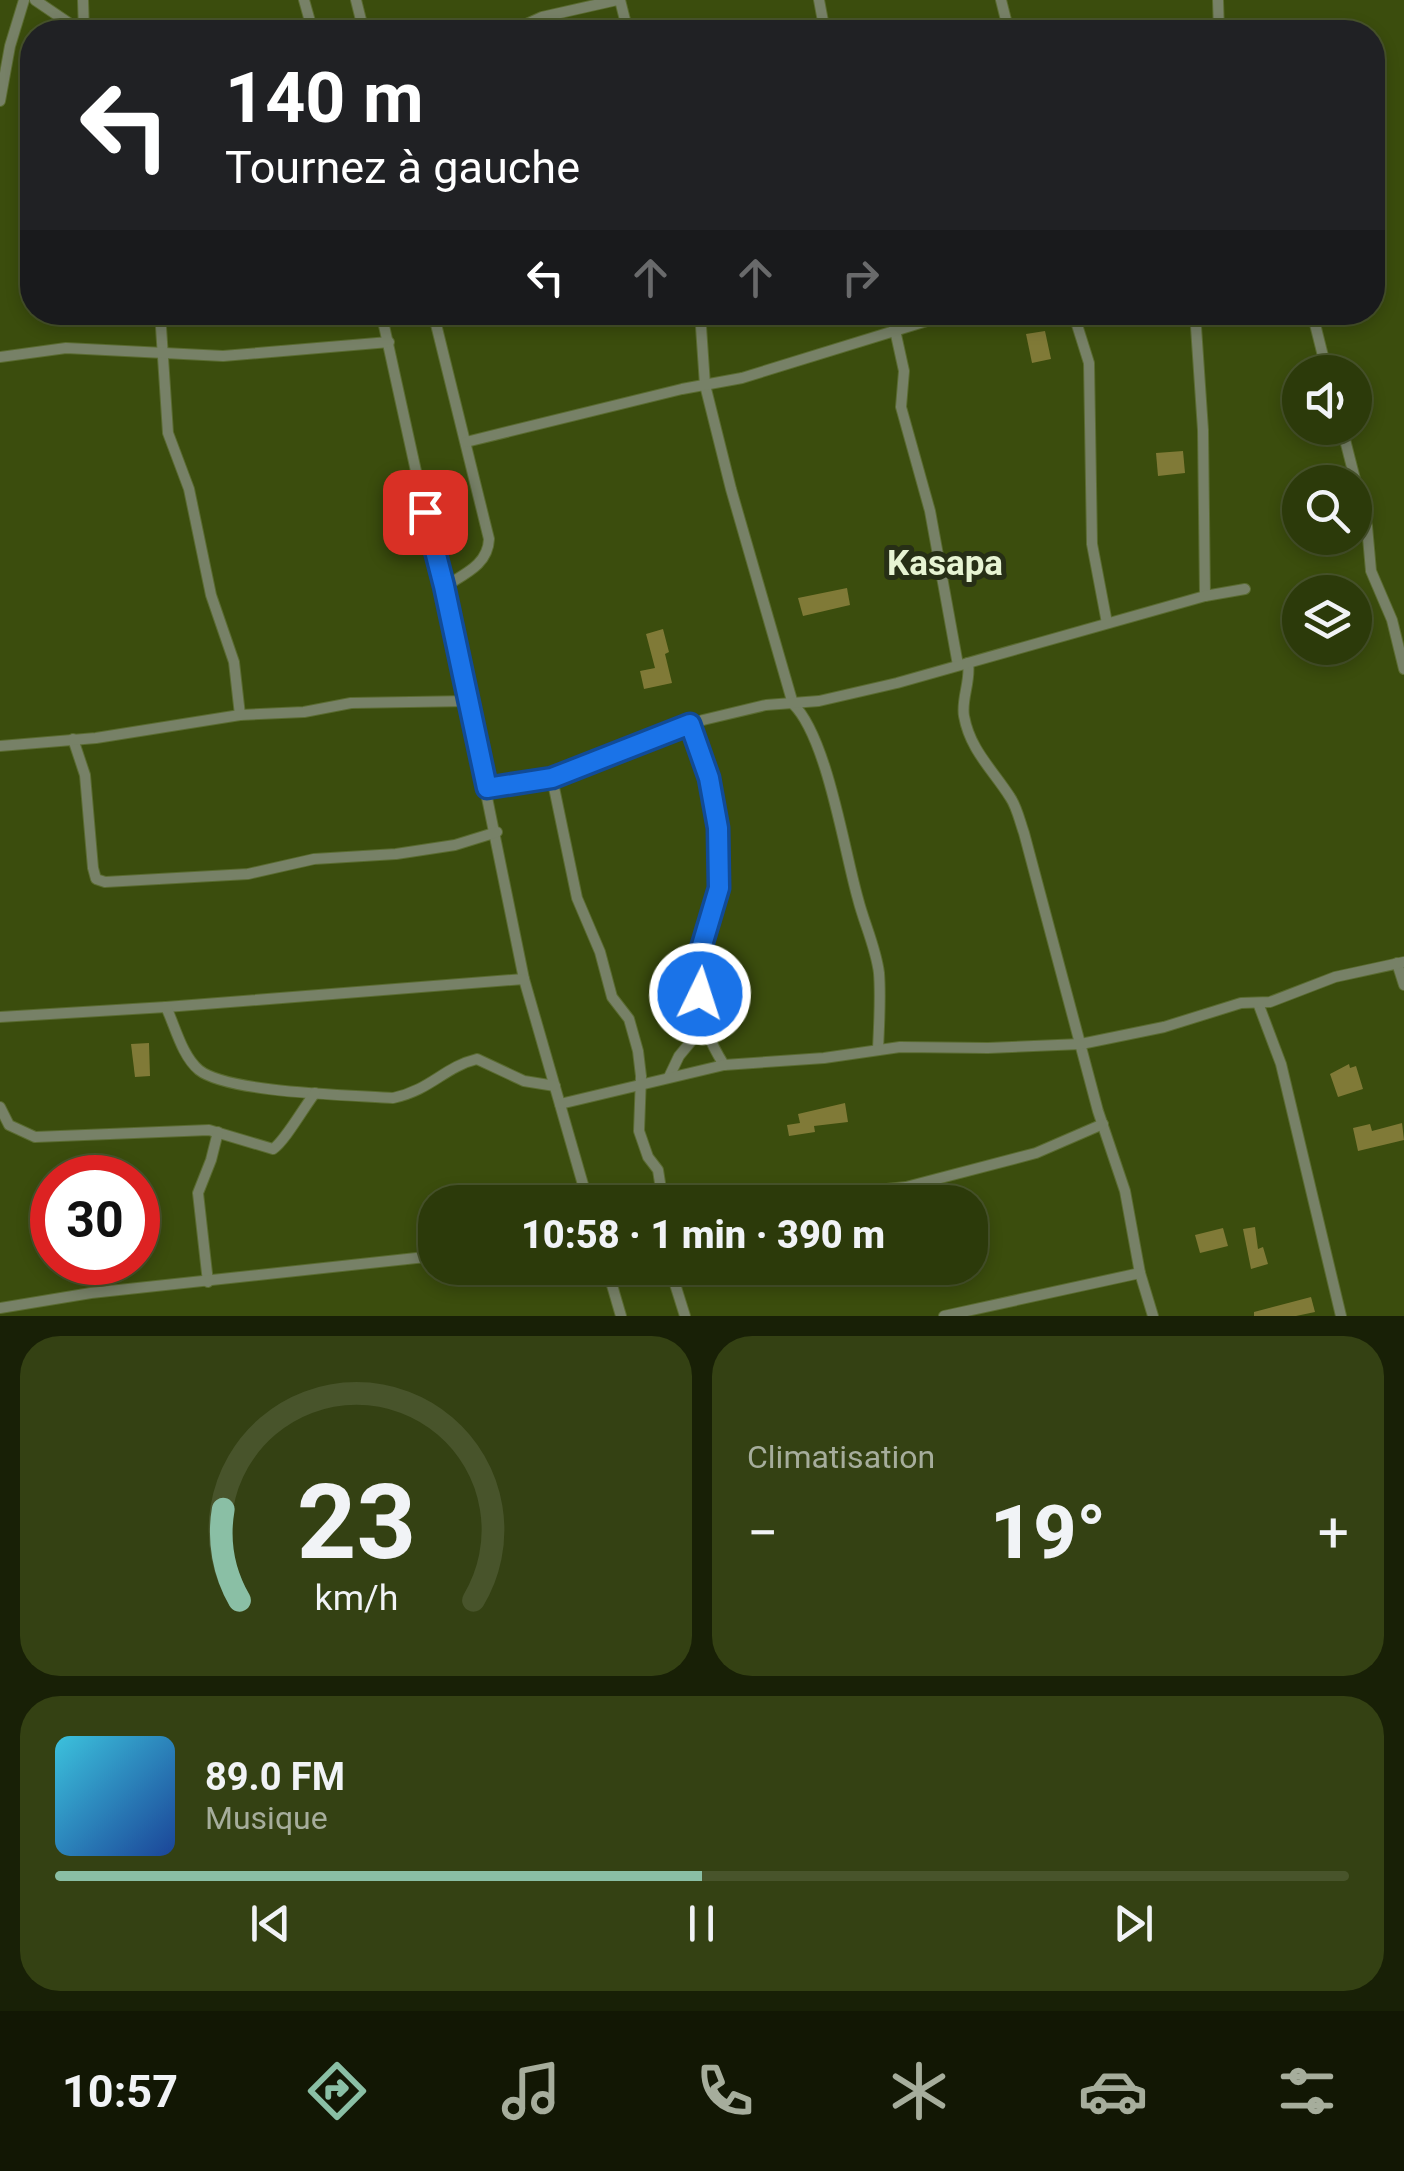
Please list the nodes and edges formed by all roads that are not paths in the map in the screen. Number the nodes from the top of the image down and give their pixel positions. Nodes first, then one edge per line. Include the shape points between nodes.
1 (24, 0) edge
2 (35, 0) edge
3 (619, 0) edge
4 (65, 20) edge
5 (537, 20) edge
6 (0, 101) edge
7 (161, 325) edge
8 (384, 325) edge
9 (436, 325) edge
10 (701, 325) edge
11 (893, 325) edge
12 (918, 325) edge
13 (1077, 325) edge
14 (1197, 325) edge
15 (1315, 325) edge
16 (895, 333) junction
17 (389, 342) junction
18 (164, 352) junction
19 (1323, 355) edge
20 (0, 357) edge
21 (706, 384) junction
22 (466, 442) junction
23 (1346, 445) edge
24 (444, 586) junction
25 (1245, 589) dead end
26 (1205, 596) junction
27 (1107, 623) junction
28 (963, 664) junction
29 (1404, 668) edge
30 (469, 700) junction
31 (793, 704) junction
32 (240, 714) junction
33 (690, 724) junction
34 (73, 739) junction
35 (0, 746) edge
36 (552, 778) junction
37 (487, 788) junction
38 (496, 832) junction
39 (1400, 962) edge
40 (524, 979) junction
41 (1404, 985) edge
42 (1258, 1003) junction
43 (166, 1007) junction
44 (0, 1017) edge
45 (703, 1027) junction
46 (1081, 1044) junction
47 (878, 1050) junction
48 (724, 1066) junction
49 (669, 1077) junction
50 (555, 1086) junction
51 (641, 1088) junction
52 (315, 1092) junction
53 (560, 1104) junction
54 (0, 1110) edge
55 (1104, 1124) junction
56 (0, 1128) edge
57 (218, 1132) junction
58 (583, 1185) edge
59 (660, 1185) edge
60 (913, 1185) edge
61 (418, 1258) edge
62 (1140, 1273) junction
63 (208, 1282) junction
64 (613, 1285) edge
65 (675, 1285) edge
66 (0, 1308) edge
67 (621, 1316) edge
68 (685, 1316) edge
69 (944, 1316) edge
70 (1153, 1316) edge
71 (1341, 1316) edge

1 - 6 street
2 - 4 street
3 - 5 street
7 - 18 street
8 - 17 street
9 - 22 street
10 - 21 street
11 - 16 street
12 - 16 street
13 - 27 street via 1089,363 1092,544
14 - 26 street
15 - 19 street
16 - 21 street
16 - 28 street via 904,371 901,407
17 - 18 street via 222,356
17 - 24 street
18 - 20 street via 66,348
18 - 32 street via 168,433 234,662
21 - 22 street
21 - 31 street
22 - 24 street via 488,551
23 - 29 street via 1371,571
24 - 30 street
25 - 26 street
26 - 27 street
27 - 28 street
28 - 31 street
28 - 46 street via 970,674 963,712 968,730 1012,799
30 - 32 street
30 - 37 street
31 - 33 street
31 - 47 street via 830,780 879,970
32 - 34 street
33 - 36 street
33 - 45 street via 718,828 719,888 697,962
34 - 35 street
34 - 38 street via 85,775 92,868 105,882 248,874 314,859 454,845
36 - 37 street
36 - 51 street via 577,898 612,996 629,1019
37 - 38 street
38 - 40 street
39 - 41 street
39 - 42 street
40 - 43 street
40 - 50 street
42 - 46 street
42 - 71 street via 1280,1064
43 - 44 street
43 - 52 street via 199,1070 222,1083
45 - 48 street
45 - 49 street
46 - 47 street
46 - 55 street
47 - 48 street
48 - 49 street
49 - 51 street
50 - 52 street via 477,1059 416,1093 393,1098
50 - 53 street
51 - 53 street
51 - 59 street via 639,1131
52 - 57 street via 273,1149
53 - 58 street
54 - 56 street
54 - 57 street via 9,1125 35,1137
55 - 60 street via 1036,1152
55 - 62 street
57 - 63 street via 198,1193
61 - 63 street
62 - 69 street
62 - 70 street
63 - 66 street
64 - 67 street
65 - 68 street

